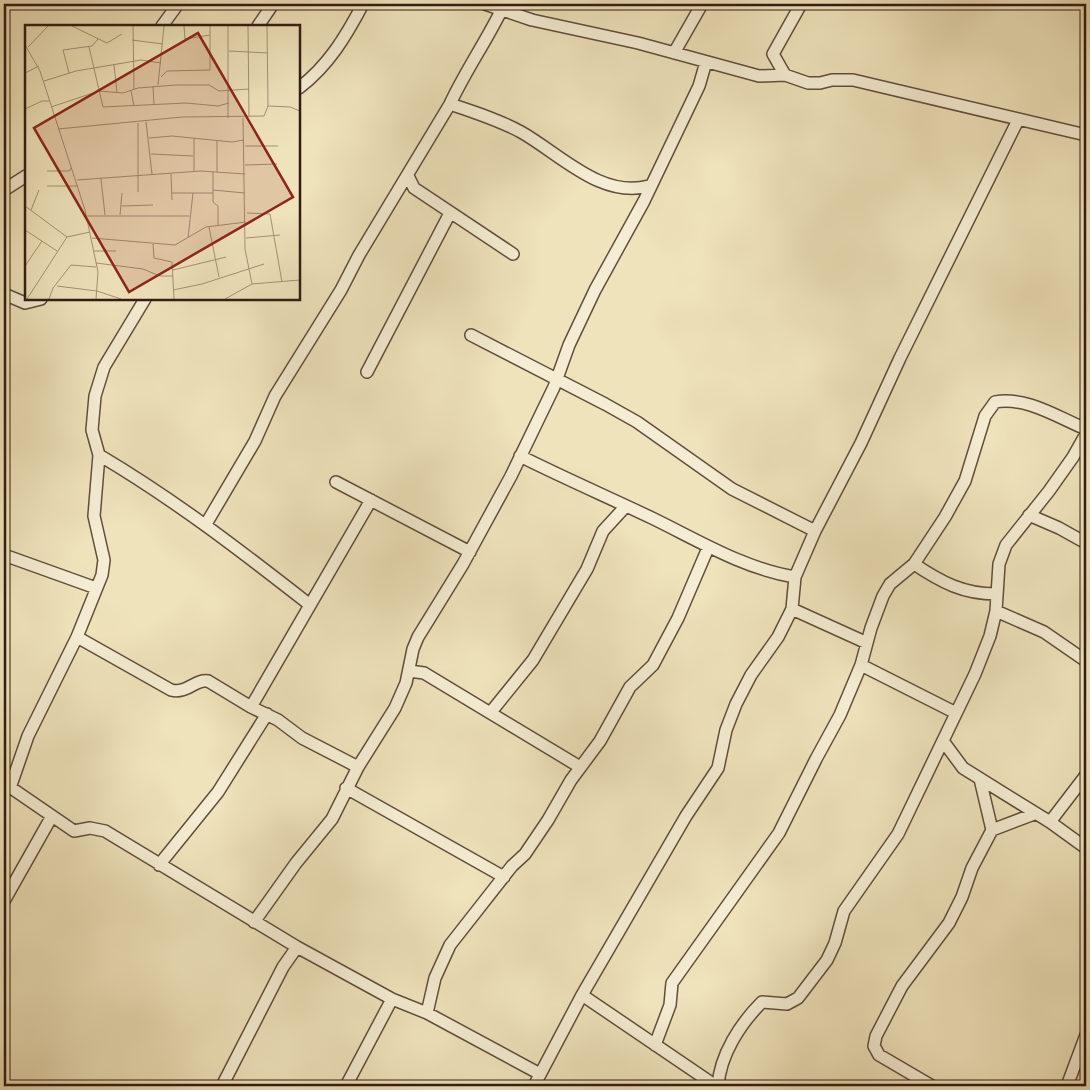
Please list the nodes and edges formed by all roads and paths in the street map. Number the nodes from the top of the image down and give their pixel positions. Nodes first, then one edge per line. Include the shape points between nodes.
1 (178, 4) edge
2 (273, 4) edge
3 (363, 4) edge
4 (485, 4) edge
5 (702, 4) edge
6 (801, 4) edge
7 (501, 11) junction
8 (163, 25) edge
9 (259, 25) edge
10 (674, 52) junction
11 (706, 62) junction
12 (785, 75) junction
13 (300, 87) edge
14 (450, 104) junction
15 (1018, 120) junction
16 (1086, 134) edge
17 (408, 176) junction
18 (25, 177) edge
19 (649, 186) junction
20 (4, 190) edge
21 (450, 213) junction
22 (513, 254) dead end
23 (4, 294) edge
24 (37, 300) edge
25 (145, 300) edge
26 (471, 335) dead end
27 (367, 372) dead end
28 (557, 380) junction
29 (1086, 429) edge
30 (1086, 434) edge
31 (100, 455) junction
32 (520, 456) junction
33 (336, 482) dead end
34 (371, 500) junction
35 (625, 507) junction
36 (1029, 515) junction
37 (206, 524) junction
38 (815, 531) junction
39 (1086, 543) edge
40 (708, 548) junction
41 (470, 552) junction
42 (4, 555) edge
43 (914, 564) junction
44 (795, 577) junction
45 (96, 588) junction
46 (996, 594) junction
47 (310, 605) junction
48 (792, 609) junction
49 (996, 611) junction
50 (77, 636) junction
51 (867, 643) junction
52 (1086, 661) edge
53 (861, 665) junction
54 (409, 671) junction
55 (251, 707) junction
56 (491, 712) junction
57 (956, 713) junction
58 (267, 714) junction
59 (943, 741) junction
60 (358, 767) junction
61 (580, 767) junction
62 (1086, 776) edge
63 (980, 779) junction
64 (7, 786) edge
65 (346, 788) junction
66 (1034, 814) junction
67 (52, 816) junction
68 (1050, 822) junction
69 (992, 830) junction
70 (1086, 848) edge
71 (159, 865) junction
72 (504, 877) junction
73 (4, 901) edge
74 (254, 922) junction
75 (296, 947) junction
76 (582, 995) junction
77 (392, 999) junction
78 (427, 1013) junction
79 (1086, 1035) edge
80 (655, 1045) junction
81 (540, 1074) junction
82 (222, 1086) edge
83 (346, 1086) edge
84 (534, 1086) edge
85 (717, 1086) edge
86 (932, 1086) edge
87 (1067, 1086) edge

1 - 8 street
2 - 9 street
3 - 13 street via 329,60
4 - 7 street
5 - 10 street
6 - 12 street via 773,54
7 - 10 street
7 - 14 street
10 - 11 street
11 - 12 street via 759,76
11 - 19 street via 699,86
12 - 15 street via 808,82 853,80
14 - 17 street
14 - 19 street via 504,123 577,170 597,179 620,187 637,189
15 - 16 street
15 - 38 street
17 - 21 street via 414,188
17 - 37 street via 275,396 252,448
18 - 20 street
19 - 28 street via 587,305
21 - 22 street
21 - 27 street
23 - 24 street via 25,303
25 - 31 street via 113,350 98,382 92,430
26 - 28 street
28 - 32 street
28 - 38 street via 637,422 732,489
29 - 43 street via 1023,403 995,402 985,416 965,481
30 - 36 street via 1054,485
31 - 37 street
31 - 45 street via 94,516 104,560
32 - 35 street
32 - 41 street
33 - 34 street
34 - 41 street
34 - 47 street
35 - 40 street
35 - 56 street via 603,531 587,569 533,660
36 - 39 street
36 - 46 street via 1006,545 999,564
37 - 47 street
38 - 44 street
40 - 44 street
40 - 61 street via 678,618 652,665 630,687 600,741
41 - 54 street via 418,637
42 - 45 street
43 - 46 street via 937,580 955,587 975,594
43 - 51 street via 890,584
44 - 48 street
45 - 50 street
46 - 49 street
47 - 55 street
48 - 51 street
48 - 76 street via 736,704 726,730 718,768 686,816
49 - 52 street via 1044,632
49 - 57 street via 990,636
50 - 55 street via 171,690 187,690 208,680
50 - 64 street
51 - 53 street
53 - 57 street
53 - 80 street via 840,715 779,833 672,983 670,1005
54 - 56 street via 424,673
54 - 60 street via 395,708
55 - 58 street
56 - 61 street
57 - 59 street
58 - 60 street via 302,738
58 - 71 street via 218,792
59 - 63 street via 954,758
59 - 85 street via 898,834 844,911 827,960 798,998 787,1004 762,1002 754,1010 726,1054
60 - 65 street
61 - 72 street via 525,854
62 - 68 street
63 - 66 street
63 - 69 street
64 - 67 street
65 - 72 street
65 - 74 street via 327,826
66 - 68 street
66 - 69 street
67 - 71 street via 74,831 90,828 105,831
67 - 73 street
68 - 70 street
69 - 86 street via 949,923 902,986 876,1036 874,1046 879,1055
71 - 74 street
72 - 78 street via 450,945 435,978
74 - 75 street
75 - 77 street
75 - 82 street
76 - 80 street
76 - 81 street
77 - 78 street
77 - 83 street
78 - 81 street
79 - 87 street
80 - 85 street
81 - 84 street

